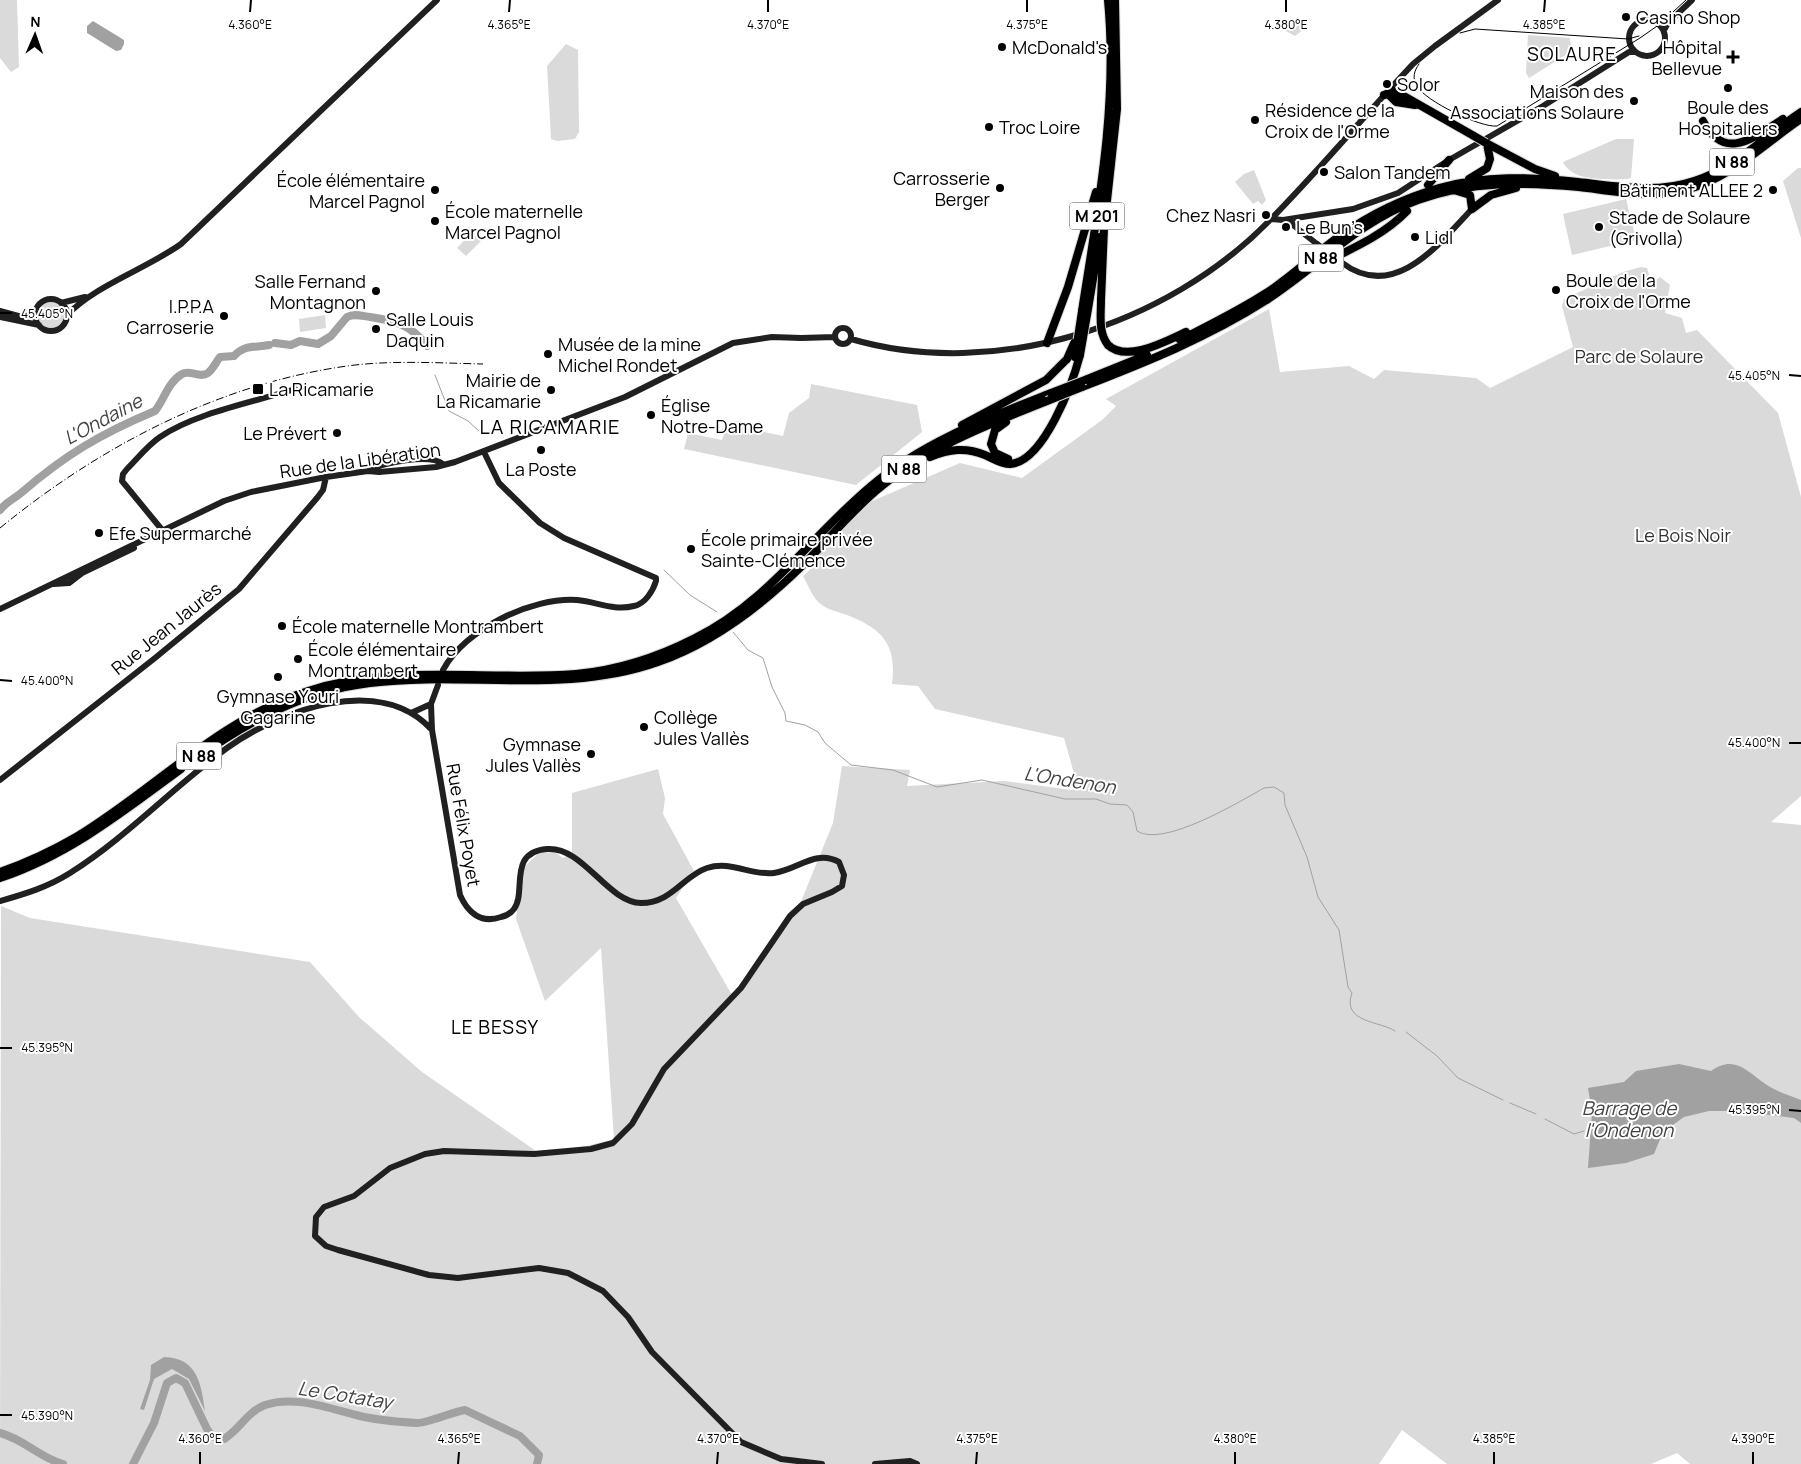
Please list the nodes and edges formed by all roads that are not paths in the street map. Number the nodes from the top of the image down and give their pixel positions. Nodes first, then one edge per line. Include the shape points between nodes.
1 (437, 0) edge
2 (1108, 0) edge
3 (1115, 0) edge
4 (1498, 0) edge
5 (1692, 0) edge
6 (1664, 30) junction
7 (1635, 52) junction
8 (1389, 93) junction
9 (1801, 107) edge
10 (1801, 112) edge
11 (1113, 117) junction
12 (1801, 119) edge
13 (1703, 121) dead end
14 (1108, 131) junction
15 (1487, 144) junction
16 (1449, 160) junction
17 (1561, 180) junction
18 (1465, 182) junction
19 (1530, 183) junction
20 (1428, 185) dead end
21 (1452, 190) junction
22 (1107, 200) junction
23 (1472, 209) junction
24 (1407, 211) dead end
25 (1291, 219) junction
26 (1269, 221) junction
27 (1304, 272) junction
28 (91, 295) junction
29 (61, 303) junction
30 (1240, 308) junction
31 (36, 309) junction
32 (0, 311) edge
33 (1084, 311) junction
34 (66, 315) junction
35 (0, 317) edge
36 (39, 325) junction
37 (835, 337) junction
38 (851, 339) junction
39 (1047, 342) junction
40 (1074, 357) junction
41 (1083, 383) junction
42 (295, 389) dead end
43 (1049, 397) junction
44 (1032, 407) junction
45 (938, 441) junction
46 (484, 452) junction
47 (910, 465) junction
48 (326, 477) junction
49 (164, 531) junction
50 (799, 564) junction
51 (0, 609) edge
52 (657, 659) junction
53 (443, 670) dead end
54 (438, 685) dead end
55 (431, 704) junction
56 (411, 713) junction
57 (432, 730) junction
58 (0, 780) edge
59 (0, 872) edge
60 (0, 878) edge
61 (0, 901) edge
62 (822, 1464) edge
63 (875, 1464) edge
64 (916, 1464) edge

1 - 28 street via 181,244 155,262
2 - 11 highway, M 201
3 - 11 highway, M 201 via 1118,73
4 - 8 street via 1426,52
5 - 6 street
6 - 7 street via 1664,42 1656,54 1646,56
6 - 7 street via 1652,21 1635,24 1628,38
7 - 16 street via 1629,52
8 - 15 highway, bridge via 1402,95
8 - 26 street
9 - 13 highway, N 88 via 1747,142 1737,144 1718,140
10 - 17 highway, N 88 via 1729,165 1690,183 1652,188
11 - 14 highway, M 201
11 - 22 highway, M 201
12 - 19 highway, N 88 via 1733,170 1686,190 1638,193
14 - 33 highway, M 201
14 - 39 highway via 1089,221
15 - 17 highway
15 - 18 highway via 1490,159 1487,168
16 - 20 highway
16 - 25 street via 1380,201 1353,210
17 - 18 highway, N 88 via 1508,177
18 - 30 highway, N 88 via 1415,196 1373,215 1263,295
19 - 21 highway, N 88
19 - 23 highway via 1499,191
21 - 23 highway via 1470,195
21 - 27 highway, N 88 via 1388,213 1358,230
22 - 30 highway, bridge via 1100,324 1108,346 1121,352 1134,352
22 - 33 highway, M 201
23 - 25 street, bridge via 1419,262 1396,272 1377,274 1359,271 1341,262 1293,225
24 - 27 highway via 1372,238
25 - 26 street
26 - 39 street via 1182,290 1131,315
27 - 41 highway, N 88 via 1267,299 1216,329
28 - 29 street
28 - 34 street
29 - 31 street via 48,299
29 - 34 street
30 - 41 highway, N 88 via 1168,346
31 - 32 street via 22,318
31 - 36 street
33 - 40 highway, M 201, bridge
33 - 40 highway, bridge via 1073,347
34 - 36 street via 58,329 48,330
35 - 36 street
37 - 38 street via 842,344
37 - 38 street via 838,329 844,328 850,331
37 - 46 street, Rue de la Libération via 772,337 733,343 609,404
38 - 39 street via 889,349 960,355
40 - 44 highway, M 201 via 1064,392 1038,438 1016,458 999,456 992,448 992,434 999,426
40 - 45 highway via 1046,380
40 - 47 highway, M 201 via 1070,390 1055,420 1021,460 1012,464 1000,462 974,450 961,449 945,451
41 - 43 highway, N 88, bridge
42 - 49 street via 209,415 166,433 127,469 122,481
43 - 44 highway, N 88
43 - 45 highway, N 88
44 - 47 highway, N 88 via 944,444
45 - 50 highway, N 88 via 871,485
46 - 48 street, Rue de la Libération via 442,464
46 - 53 street via 499,483 540,523 564,538 656,578 656,584 641,604 635,606 615,609 577,600 538,604 494,623 456,650
47 - 50 highway, N 88 via 877,490
48 - 49 street, Rue de la Libération via 236,497
48 - 58 street, Rue Jean Jaurès via 317,498 239,589
49 - 51 street, Rue de la Libération
50 - 52 highway, N 88 via 771,594 724,629 702,642
52 - 59 highway, N 88 via 577,674 392,675 342,682 306,692 262,709 223,732 76,837 39,857
52 - 60 highway, N 88 via 632,670 576,679 398,680 368,683 302,699 240,728 100,828 58,854
54 - 55 street, Rue Félix Poyet
55 - 56 street
55 - 57 street, Rue Félix Poyet
56 - 57 street
56 - 61 street via 375,702 348,701 274,721 228,748 142,820 71,873 44,887
57 - 62 street, Rue Félix Poyet via 456,879 460,895 475,916 486,920 507,915 514,909 519,873 530,856 547,849 568,855 618,894 642,903 662,899 704,869 719,866 775,873 825,857 839,862 844,875 842,886 803,904 790,916 741,988 664,1068 632,1124 613,1143 591,1149 534,1154 444,1151 425,1154 390,1168 354,1196 324,1207 316,1217 315,1236 320,1242 338,1250 428,1275 458,1278 539,1268 568,1272 603,1291 628,1317 652,1352 741,1442 781,1459
63 - 64 street via 910,1461

